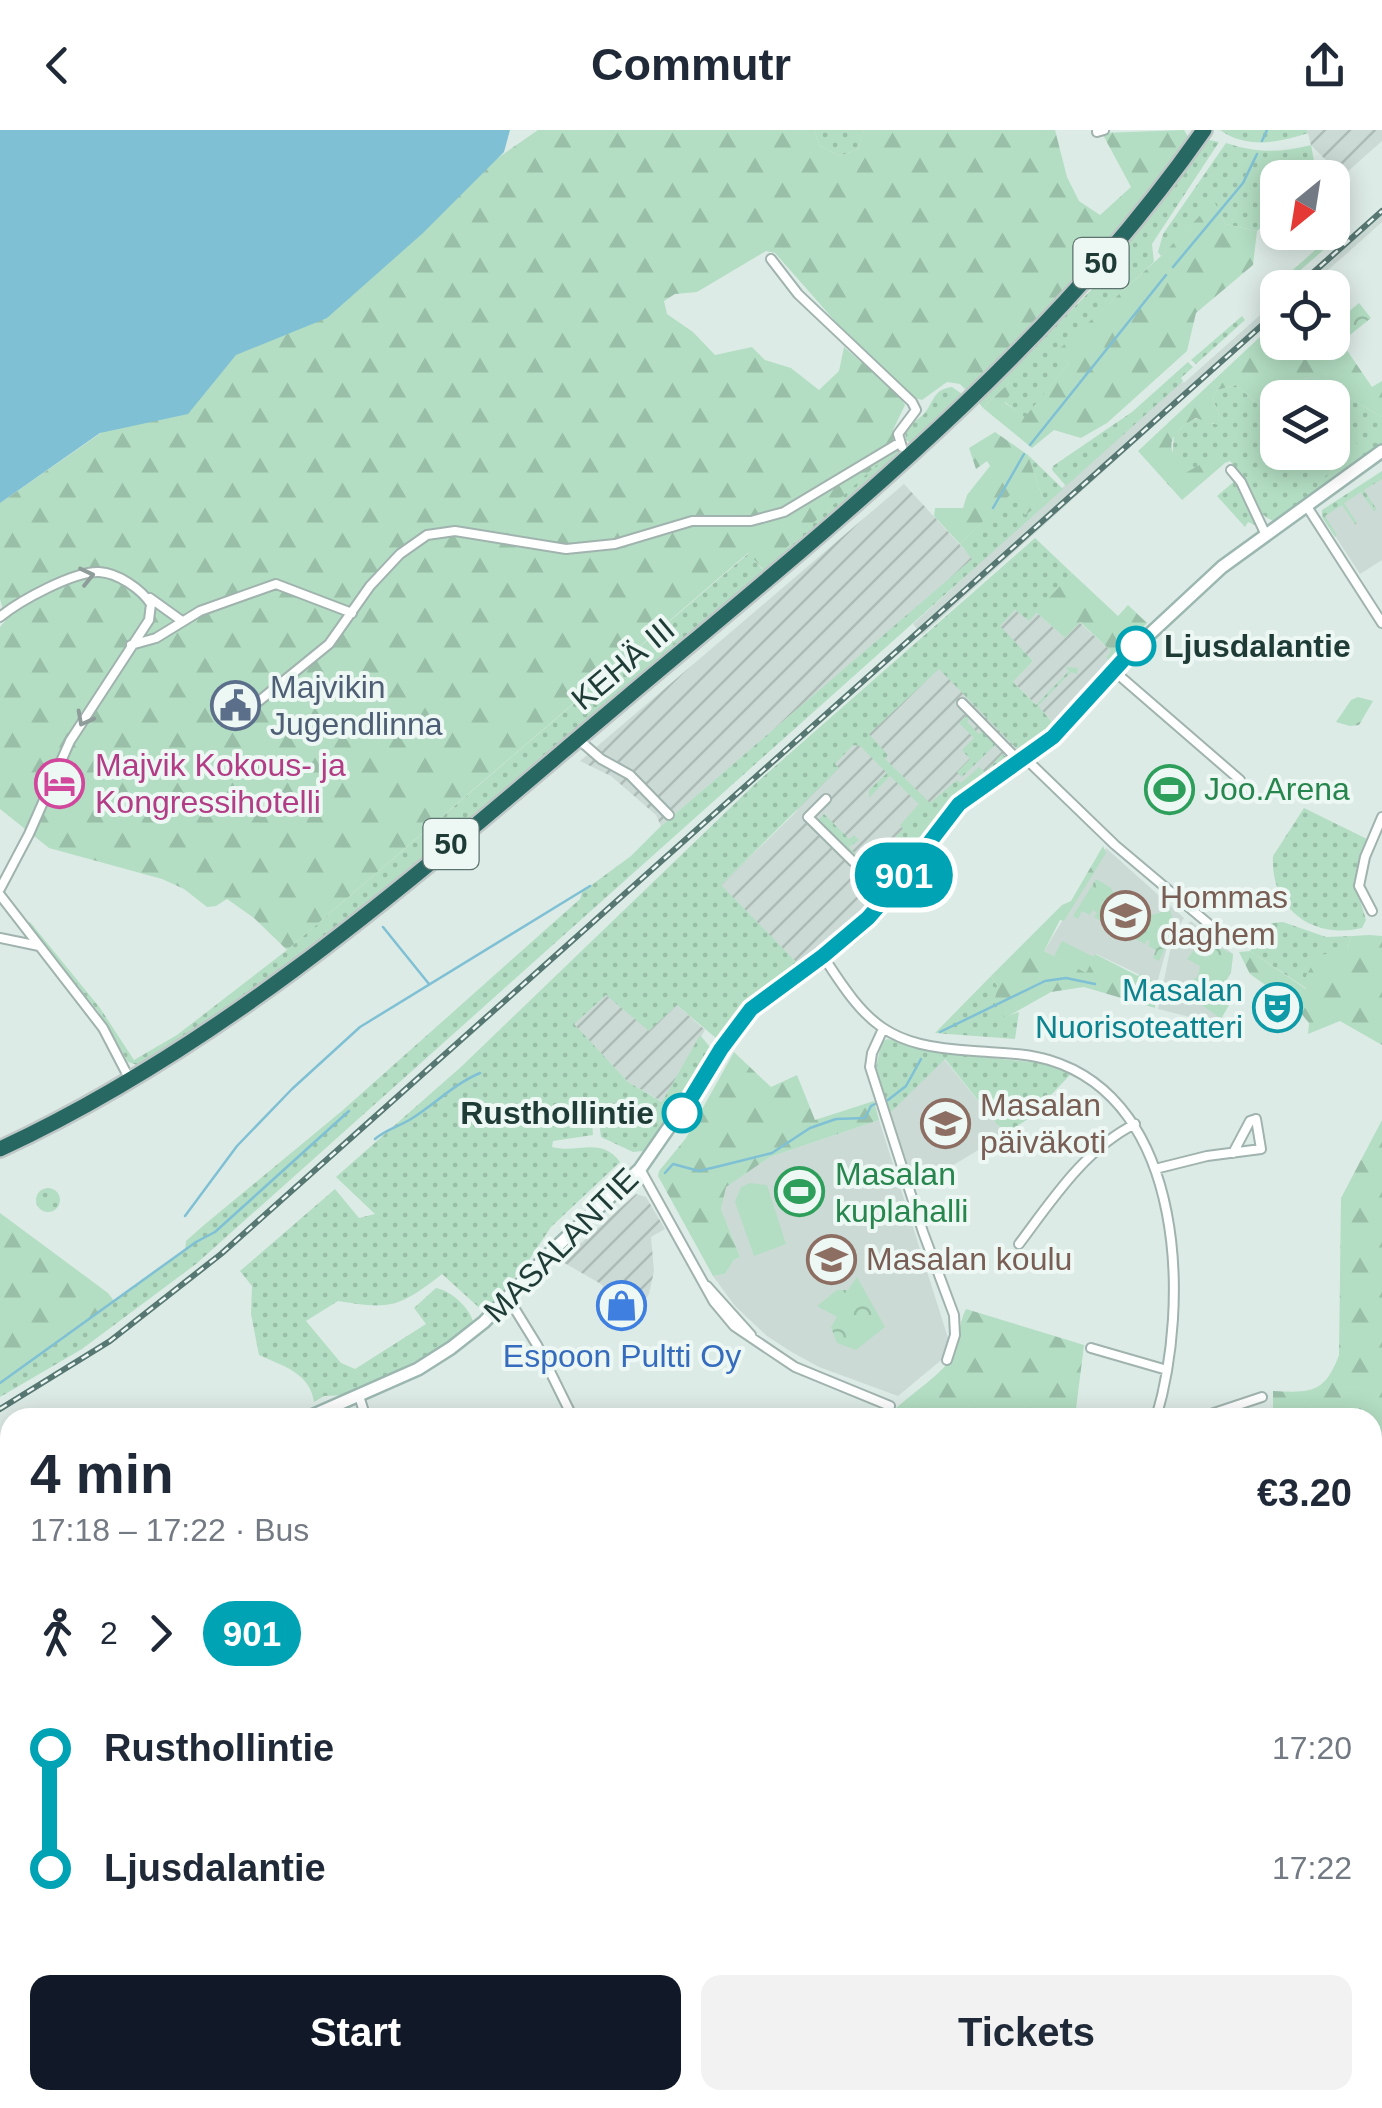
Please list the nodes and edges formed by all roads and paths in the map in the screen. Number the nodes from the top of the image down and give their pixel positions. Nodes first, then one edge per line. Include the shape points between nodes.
1 (1199, 132) edge
2 (770, 260) dead end
3 (899, 444) junction
4 (1382, 451) edge
5 (912, 456) junction
6 (1231, 470) dead end
7 (1306, 505) junction
8 (1266, 533) junction
9 (146, 596) junction
10 (352, 613) junction
11 (0, 617) edge
12 (182, 620) junction
13 (1382, 623) edge
14 (132, 645) junction
15 (1114, 671) junction
16 (260, 701) dead end
17 (962, 702) dead end
18 (578, 738) junction
19 (1023, 760) junction
20 (1240, 780) dead end
21 (826, 799) dead end
22 (670, 815) dead end
23 (1382, 817) edge
24 (1, 891) edge
25 (888, 896) junction
26 (1372, 911) dead end
27 (1210, 925) dead end
28 (0, 938) edge
29 (39, 946) junction
30 (823, 956) junction
31 (884, 1029) junction
32 (132, 1082) junction
33 (1135, 1124) junction
34 (0, 1149) edge
35 (1233, 1153) junction
36 (640, 1169) junction
37 (1155, 1170) junction
38 (1019, 1244) dead end
39 (508, 1298) junction
40 (1090, 1348) dead end
41 (947, 1360) dead end
42 (1167, 1370) junction
43 (359, 1396) junction
44 (1262, 1397) dead end
45 (331, 1408) edge
46 (363, 1408) edge
47 (567, 1408) edge
48 (889, 1408) edge
49 (1158, 1408) edge
50 (1229, 1408) edge

1 - 5 highway, KEHÄ III / 50 via 1067,303
2 - 3 street via 912,402 916,410 900,428
3 - 5 street
3 - 10 street via 784,512 752,521 692,521 615,544 566,549 455,531 427,536 400,554
4 - 7 street, MASALANTIE
5 - 18 highway, KEHÄ III / 50
6 - 8 street
7 - 8 street, MASALANTIE
7 - 13 street
8 - 15 street, MASALANTIE via 1178,606
11 -> 9 street via 32,595 92,572 124,580
9 - 12 street
9 - 14 street via 149,620
10 - 12 street via 276,584
10 - 16 street via 329,644
12 - 14 street
14 -> 24 street via 70,742
15 - 19 street, MASALANTIE
15 - 20 street
17 - 19 street
18 - 22 street via 630,775
18 - 32 highway, KEHÄ III / 50 via 318,952
19 - 25 street, MASALANTIE via 959,804
19 - 27 street
21 - 25 street via 808,817
23 - 26 street via 1359,886
24 - 29 street
25 - 30 street, MASALANTIE
28 - 29 street
29 - 32 street via 103,1028
30 - 31 street via 852,1002
30 - 36 street, MASALANTIE via 740,1022
31 - 33 street via 937,1047 1048,1060 1094,1083
31 - 41 street via 870,1067 954,1315
32 - 34 highway, KEHÄ III / 50
33 - 37 street
33 - 38 street via 1076,1171
35 - 35 street via 1261,1149 1256,1119 1250,1121
35 - 37 street
36 - 39 street, MASALANTIE
36 - 48 street via 724,1317 819,1379
37 - 42 street via 1174,1292
39 - 43 street, MASALANTIE via 443,1354
39 - 47 street
40 - 42 street
42 - 49 street
43 - 45 street, MASALANTIE
43 - 46 street
44 - 50 street

